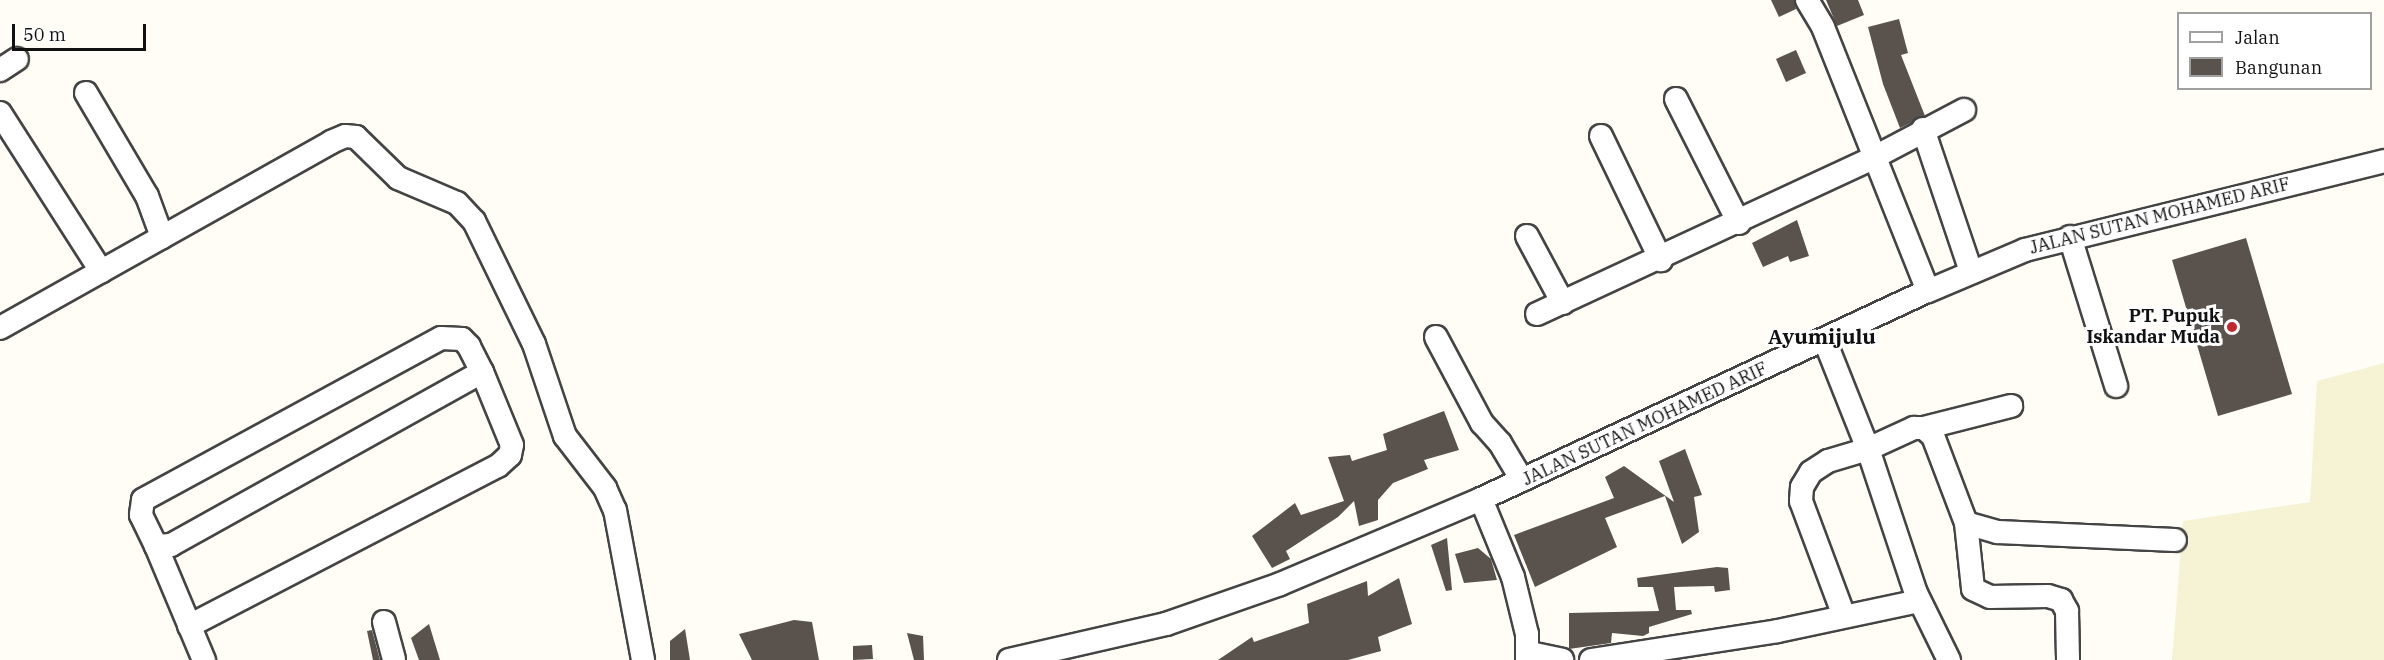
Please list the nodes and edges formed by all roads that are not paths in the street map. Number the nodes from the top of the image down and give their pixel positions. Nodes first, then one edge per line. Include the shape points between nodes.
1 (1807, 0) edge
2 (86, 93) dead end
3 (1676, 99) dead end
4 (1964, 110) dead end
5 (0, 113) edge
6 (1923, 129) junction
7 (1601, 136) dead end
8 (1874, 158) junction
9 (2384, 160) edge
10 (1739, 223) junction
11 (1527, 236) dead end
12 (162, 237) junction
13 (2070, 237) junction
14 (1662, 260) junction
15 (101, 271) junction
16 (1971, 272) junction
17 (1928, 291) junction
18 (1563, 303) junction
19 (1537, 314) dead end
20 (0, 328) edge
21 (1436, 337) dead end
22 (1825, 341) junction
23 (482, 372) junction
24 (2116, 386) dead end
25 (2011, 406) dead end
26 (1924, 428) junction
27 (1868, 449) junction
28 (1522, 480) junction
29 (1481, 500) junction
30 (1966, 523) junction
31 (2175, 540) dead end
32 (156, 546) junction
33 (1919, 601) junction
34 (1844, 616) junction
35 (384, 622) dead end
36 (189, 626) junction
37 (1528, 656) edge
38 (204, 660) edge
39 (394, 660) edge
40 (643, 660) edge
41 (1009, 660) edge
42 (1562, 660) edge
43 (1591, 660) edge
44 (1949, 660) edge
45 (2068, 660) edge

1 - 8 street via 1823,27
2 - 12 street via 147,196
3 - 10 street
4 - 6 street
5 - 15 street
6 - 8 street
6 - 16 street
7 - 14 street
8 - 10 street
8 - 17 street
9 - 13 street, JALAN SUTAN MOHAMED ARIF
10 - 14 street
11 - 18 street
12 - 15 street
12 - 40 street via 345,136 357,137 369,145 398,178 457,203 474,221 506,284 542,364 565,436 605,488 615,510
13 - 16 street, JALAN SUTAN MOHAMED ARIF
13 - 24 street
14 - 18 street
15 - 20 street
16 - 17 street, JALAN SUTAN MOHAMED ARIF
17 - 22 street, JALAN SUTAN MOHAMED ARIF
18 - 19 street
21 - 28 street via 1482,423 1500,443
22 - 27 street
22 - 28 street, JALAN SUTAN MOHAMED ARIF
23 - 32 street via 171,545
23 - 32 street via 462,339 428,342 143,500 141,515
23 - 36 street via 512,445 510,455 498,465
25 - 26 street
26 - 27 street via 1914,428
26 - 30 street via 1933,436
27 - 33 street
27 - 34 street via 1820,466 1802,487 1800,501
28 - 29 street, JALAN SUTAN MOHAMED ARIF
29 - 37 street via 1513,577
29 - 41 street, JALAN SUTAN MOHAMED ARIF via 1236,602 1166,624
30 - 31 street via 1998,532
30 - 45 street via 1972,589 1990,597 2048,596 2061,600 2067,611
32 - 36 street
33 - 34 street
33 - 44 street
34 - 43 street via 1778,631
35 - 39 street
36 - 38 street
37 - 42 street

